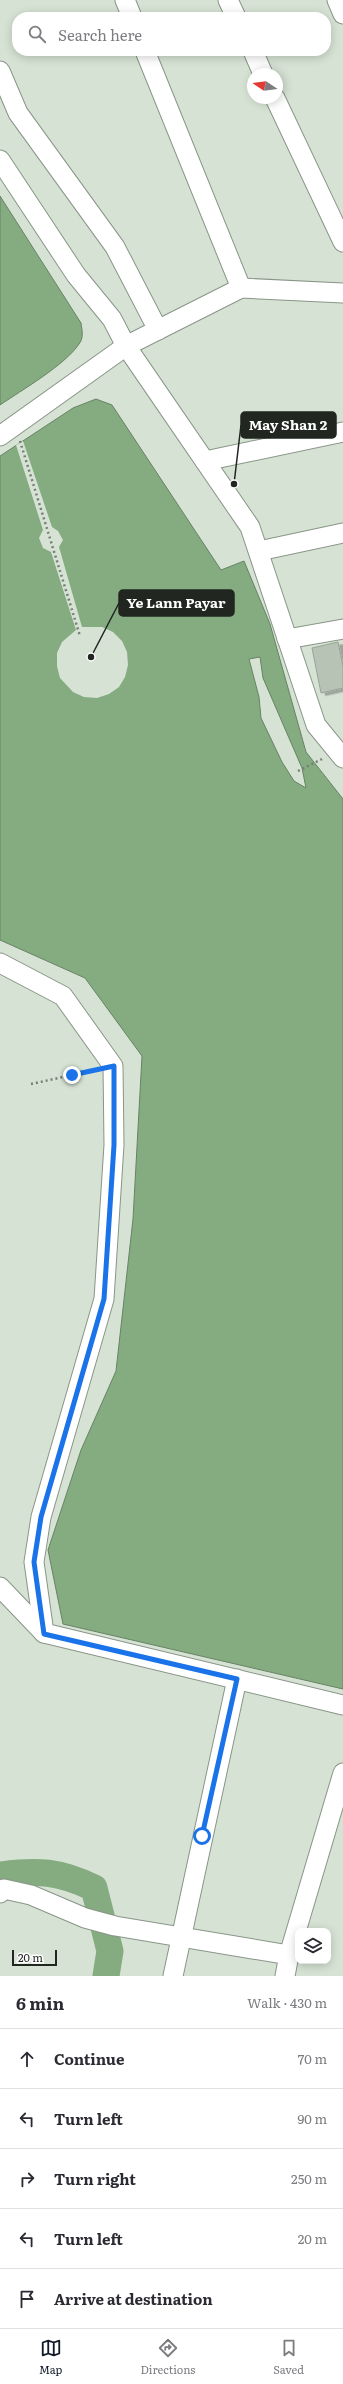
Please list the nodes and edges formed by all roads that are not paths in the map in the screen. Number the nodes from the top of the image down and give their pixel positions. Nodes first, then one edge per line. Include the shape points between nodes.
1 (125, 0) edge
2 (228, 0) edge
3 (337, 0) edge
4 (130, 12) edge
5 (234, 12) edge
6 (343, 14) edge
7 (147, 56) edge
8 (255, 56) edge
9 (261, 68) edge
10 (0, 71) edge
11 (278, 104) edge
12 (0, 160) edge
13 (343, 242) edge
14 (241, 288) junction
15 (343, 293) edge
16 (158, 330) junction
17 (126, 346) junction
18 (343, 432) edge
19 (0, 436) edge
20 (205, 461) junction
21 (343, 533) edge
22 (259, 551) junction
23 (343, 629) edge
24 (287, 639) junction
25 (343, 758) edge
26 (0, 964) edge
27 (0, 1587) edge
28 (44, 1634) junction
29 (237, 1679) junction
30 (343, 1705) edge
31 (343, 1774) edge
32 (0, 1893) edge
33 (181, 1938) junction
34 (289, 1955) junction
35 (172, 1976) edge
36 (285, 1976) edge

1 - 4 street
2 - 5 street
3 - 6 street
7 - 14 street
8 - 9 street
10 - 16 street via 18,112 116,247
11 - 13 street
12 - 17 street via 76,275 112,319
14 - 15 street
14 - 16 street
16 - 17 street
17 - 19 street
17 - 20 street
18 - 20 street
20 - 22 street via 250,527
21 - 22 street
22 - 24 street
23 - 24 street
24 - 25 street via 316,725
26 - 28 street via 63,996 114,1066 114,1145 104,1299 41,1517 34,1562
27 - 28 street
28 - 29 street
29 - 30 street
29 - 33 street
31 - 34 street
32 - 33 street via 4,1889 12,1890 31,1895 85,1918
33 - 34 street
33 - 35 street
34 - 36 street

